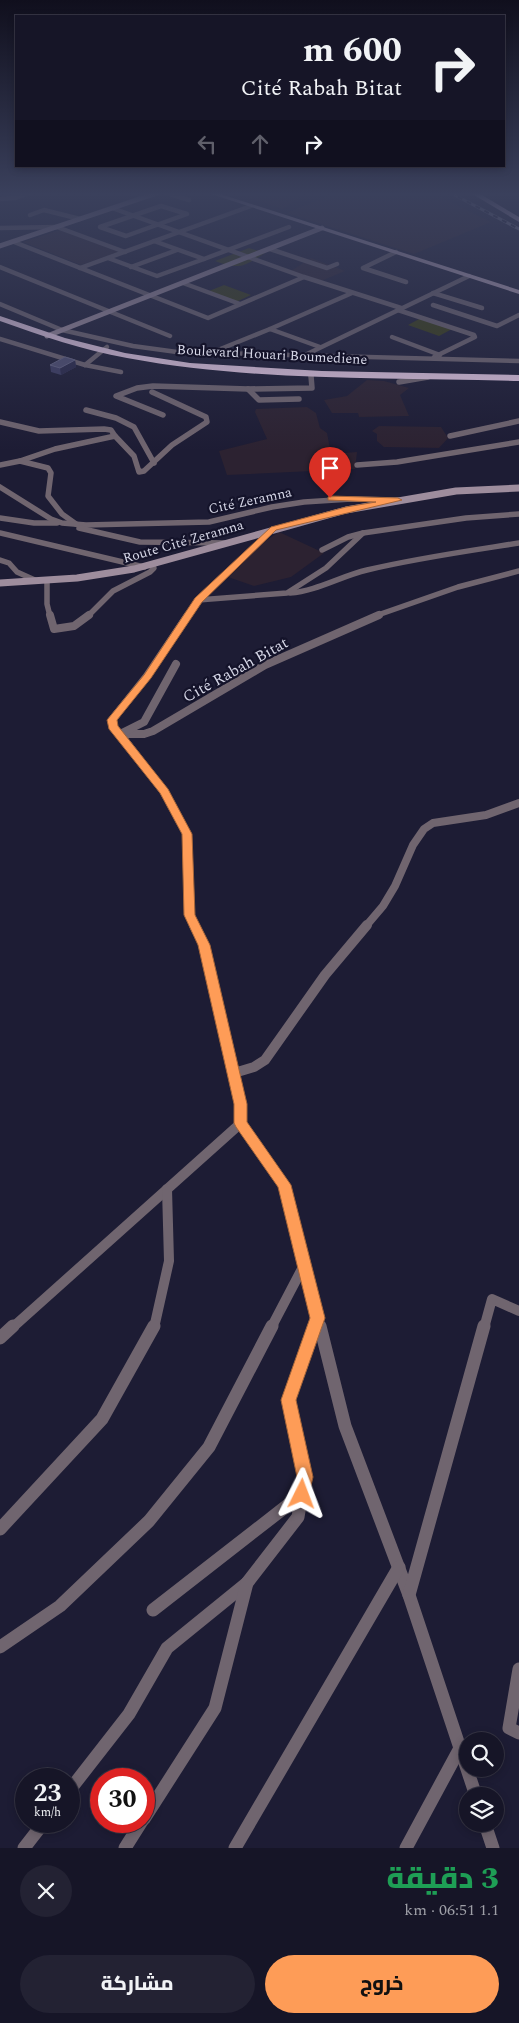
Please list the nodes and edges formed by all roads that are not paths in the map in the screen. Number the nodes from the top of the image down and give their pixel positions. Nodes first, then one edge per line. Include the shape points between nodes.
1 (27, 278) edge
2 (107, 278) edge
3 (195, 278) edge
4 (301, 278) edge
5 (308, 278) edge
6 (394, 278) edge
7 (464, 278) edge
8 (476, 278) edge
9 (406, 282) dead end
10 (183, 283) junction
11 (352, 292) junction
12 (519, 292) edge
13 (433, 293) junction
14 (151, 295) junction
15 (0, 304) edge
16 (240, 304) junction
17 (433, 305) dead end
18 (482, 308) dead end
19 (399, 309) junction
20 (110, 312) junction
21 (519, 315) edge
22 (0, 316) edge
23 (511, 319) junction
24 (519, 321) edge
25 (270, 329) junction
26 (62, 330) junction
27 (49, 335) junction
28 (170, 336) dead end
29 (392, 337) dead end
30 (0, 339) edge
31 (320, 347) junction
32 (105, 348) junction
33 (210, 353) junction
34 (440, 354) junction
35 (303, 356) junction
36 (431, 358) junction
37 (519, 361) edge
38 (85, 365) junction
39 (121, 372) dead end
40 (311, 372) junction
41 (519, 372) edge
42 (440, 375) junction
43 (519, 378) edge
44 (399, 382) dead end
45 (248, 389) junction
46 (152, 392) dead end
47 (299, 399) dead end
48 (86, 410) dead end
49 (162, 415) dead end
50 (519, 420) edge
51 (0, 422) edge
52 (115, 436) junction
53 (450, 436) dead end
54 (519, 442) edge
55 (20, 461) junction
56 (154, 463) junction
57 (0, 465) edge
58 (357, 465) dead end
59 (0, 487) edge
60 (519, 488) edge
61 (0, 496) edge
62 (12, 496) junction
63 (398, 500) junction
64 (519, 514) edge
65 (0, 518) edge
66 (62, 523) junction
67 (76, 524) junction
68 (274, 529) junction
69 (0, 533) edge
70 (363, 533) junction
71 (227, 543) junction
72 (519, 543) edge
73 (322, 550) dead end
74 (0, 560) edge
75 (152, 564) junction
76 (144, 566) junction
77 (519, 571) edge
78 (47, 580) junction
79 (37, 581) junction
80 (0, 583) edge
81 (287, 593) junction
82 (198, 600) junction
83 (176, 664) dead end
84 (120, 734) junction
85 (519, 803) edge
86 (234, 1073) junction
87 (241, 1123) junction
88 (167, 1189) junction
89 (304, 1265) junction
90 (519, 1311) edge
91 (317, 1318) junction
92 (0, 1338) edge
93 (302, 1494) junction
94 (0, 1529) edge
95 (398, 1567) junction
96 (247, 1583) junction
97 (409, 1595) junction
98 (153, 1610) dead end
99 (0, 1647) edge
100 (519, 1669) edge
101 (519, 1733) edge
102 (459, 1745) edge
103 (459, 1750) edge
104 (80, 1777) edge
105 (155, 1801) edge
106 (488, 1832) edge
107 (36, 1833) edge
108 (135, 1833) edge
109 (24, 1848) edge
110 (125, 1848) edge
111 (235, 1848) edge
112 (406, 1848) edge
113 (493, 1848) edge

1 - 20 street
2 - 14 street
3 - 10 street
4 - 16 street
5 - 11 street
6 - 9 street
7 - 13 street
8 - 12 main road
10 - 14 street
10 - 16 street
11 - 19 street
11 - 25 street
13 - 18 street
13 - 19 street
14 - 16 street via 208,318
14 - 20 street
15 - 26 street
17 - 23 street via 497,326
19 - 31 street
19 - 34 street via 474,334 475,337
20 - 26 street
20 - 28 street
21 - 23 street
22 - 27 highway, Boulevard Houari Boumediene
23 - 24 street
25 - 31 street
25 - 33 street
26 - 27 street
26 - 33 street via 133,346
27 - 32 highway, Boulevard Houari Boumediene
29 - 34 street
30 - 38 street
31 - 35 street
32 - 38 street
32 - 40 highway, Boulevard Houari Boumediene via 194,365
32 - 41 highway, Boulevard Houari Boumediene via 264,366
33 - 35 street
34 - 36 street
35 - 36 street
36 - 37 street
38 - 39 street
40 - 42 highway, Boulevard Houari Boumediene
40 - 45 street via 312,388
42 - 43 highway, Boulevard Houari Boumediene
42 - 44 street
45 - 47 street via 260,400
45 - 49 street via 153,386 116,396
46 - 56 street via 206,416 207,422 172,445
48 - 56 street via 134,427
50 - 53 street
51 - 52 street via 39,431 104,429 111,430
52 - 55 street via 76,443
52 - 56 street via 137,461 138,472
54 - 58 street via 397,462
55 - 57 street
55 - 67 street via 48,468 51,473 48,496 62,514
59 - 62 street, Cité Zeramna
60 - 63 street, Route Cité Zeramna via 465,490
61 - 62 street, Cité Zeramna
62 - 66 street, Cité Zeramna
63 - 67 street, Cité Zeramna via 330,498 272,507 222,521
63 - 68 street, Route Cité Zeramna
64 - 70 street
65 - 66 street
66 - 67 street, Cité Zeramna
66 - 71 street, Cité Zeramna via 140,542
68 - 71 street, Route Cité Zeramna
68 - 82 street
69 - 76 street
70 - 73 street
70 - 81 street via 326,568
71 - 75 street, Route Cité Zeramna
72 - 81 street via 395,563 346,575 307,592
74 - 79 street
75 - 76 street, Route Cité Zeramna
75 - 78 street via 154,568 149,574 112,592 82,622 66,630 54,629
76 - 78 street, Route Cité Zeramna via 96,576
77 - 84 street, Cité Rabah Bitat via 440,593 365,620 280,657 153,731
78 - 79 street, Route Cité Zeramna
79 - 80 street, Route Cité Zeramna
81 - 82 street
82 - 84 street via 148,676 112,720 113,727
83 - 84 street via 144,722
84 - 86 street via 164,792 187,834 189,915 204,945
85 - 86 street via 486,815 433,823 424,829 413,844 383,906 325,975 265,1060 254,1068
86 - 87 street via 241,1104
87 - 88 street
87 - 89 street via 284,1185
88 - 92 street
88 - 94 street via 169,1261 155,1325 102,1419
89 - 91 street
89 - 99 street via 209,1447 148,1521 60,1606
90 - 97 street via 492,1299
91 - 93 street via 288,1400 305,1477
91 - 95 street via 345,1426
93 - 96 street via 298,1517
93 - 98 street
95 - 97 street
95 - 111 street
96 - 104 street via 167,1648 129,1714
96 - 105 street via 215,1708
97 - 102 street
100 - 101 street via 509,1728
103 - 112 street
106 - 113 street
107 - 109 street
108 - 110 street

